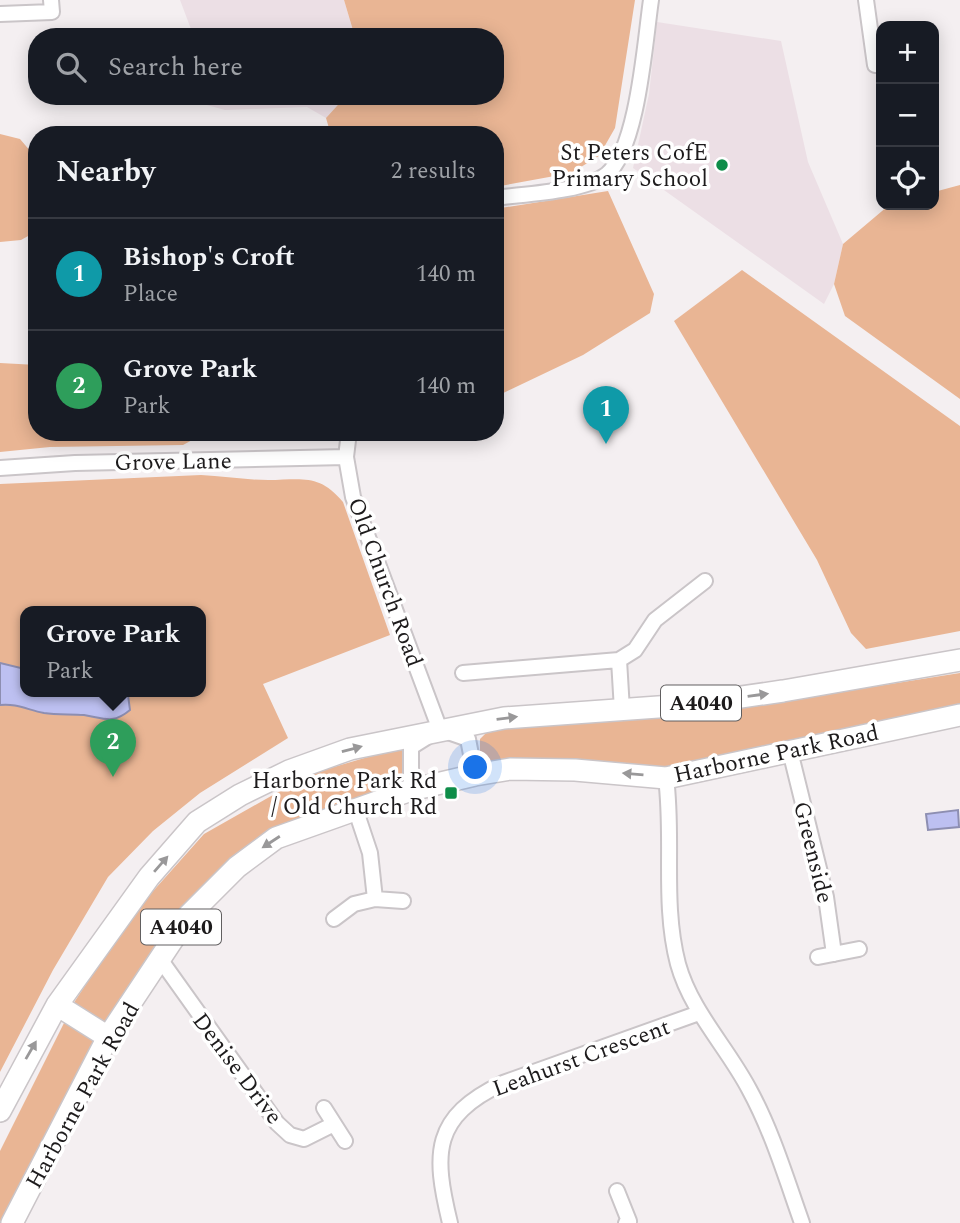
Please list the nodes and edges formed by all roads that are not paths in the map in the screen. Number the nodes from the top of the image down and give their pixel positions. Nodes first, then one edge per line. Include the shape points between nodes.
1 (51, 0) edge
2 (651, 0) edge
3 (866, 0) edge
4 (0, 14) edge
5 (875, 65) dead end
6 (504, 197) edge
7 (348, 441) edge
8 (346, 457) junction
9 (0, 468) edge
10 (705, 582) dead end
11 (619, 660) junction
12 (960, 660) edge
13 (463, 673) dead end
14 (622, 710) junction
15 (960, 715) edge
16 (440, 730) junction
17 (790, 751) junction
18 (475, 775) junction
19 (666, 778) junction
20 (411, 790) junction
21 (355, 808) junction
22 (375, 899) junction
23 (403, 901) dead end
24 (334, 919) dead end
25 (859, 949) dead end
26 (834, 954) junction
27 (818, 957) dead end
28 (160, 959) junction
29 (57, 1005) junction
30 (699, 1013) junction
31 (108, 1037) junction
32 (324, 1108) dead end
33 (0, 1111) edge
34 (334, 1125) junction
35 (345, 1141) dead end
36 (617, 1191) dead end
37 (12, 1223) edge
38 (450, 1223) edge
39 (626, 1223) edge
40 (802, 1223) edge

1 - 4 street via 52,12
2 - 6 street via 638,94 615,165 605,176 584,185
3 - 5 street
7 - 8 street, Old Church Road
8 - 9 street, Grove Lane
8 - 16 street, Old Church Road via 354,498
10 - 11 street via 655,620 635,650
11 - 13 street
11 - 14 street
14 -> 12 main road, A4040 via 783,691
16 -> 14 main road, A4040 via 504,718
15 - 17 main road, Harborne Park Road / A4040
16 - 18 street via 468,739
16 - 20 street via 411,747
29 -> 16 main road, A4040 via 149,877 197,822 289,771 350,749
17 - 19 main road, Harborne Park Road / A4040
17 - 26 street, Greenside via 826,897
19 -> 18 main road, Harborne Park Road / A4040 via 575,770 510,769
18 - 20 main road, Harborne Park Road / A4040
19 - 30 street, Leahurst Crescent via 672,926 679,965
20 - 21 main road, Harborne Park Road / A4040
21 - 22 street via 370,853
21 -> 28 main road, Harborne Park Road / A4040 via 276,838 237,867 189,915
22 - 23 street
22 - 24 street via 354,904
25 - 26 street
26 - 27 street
28 - 31 main road, Harborne Park Road / A4040
28 - 34 street, Denise Drive via 277,1123 290,1135 304,1139
29 - 31 main road
33 -> 29 main road, A4040
30 - 38 street, Leahurst Crescent via 474,1097 453,1117 441,1145 441,1184
30 - 40 street, Leahurst Crescent via 749,1088
31 - 37 main road, Harborne Park Road / A4040
32 - 34 street
34 - 35 street
36 - 39 street

